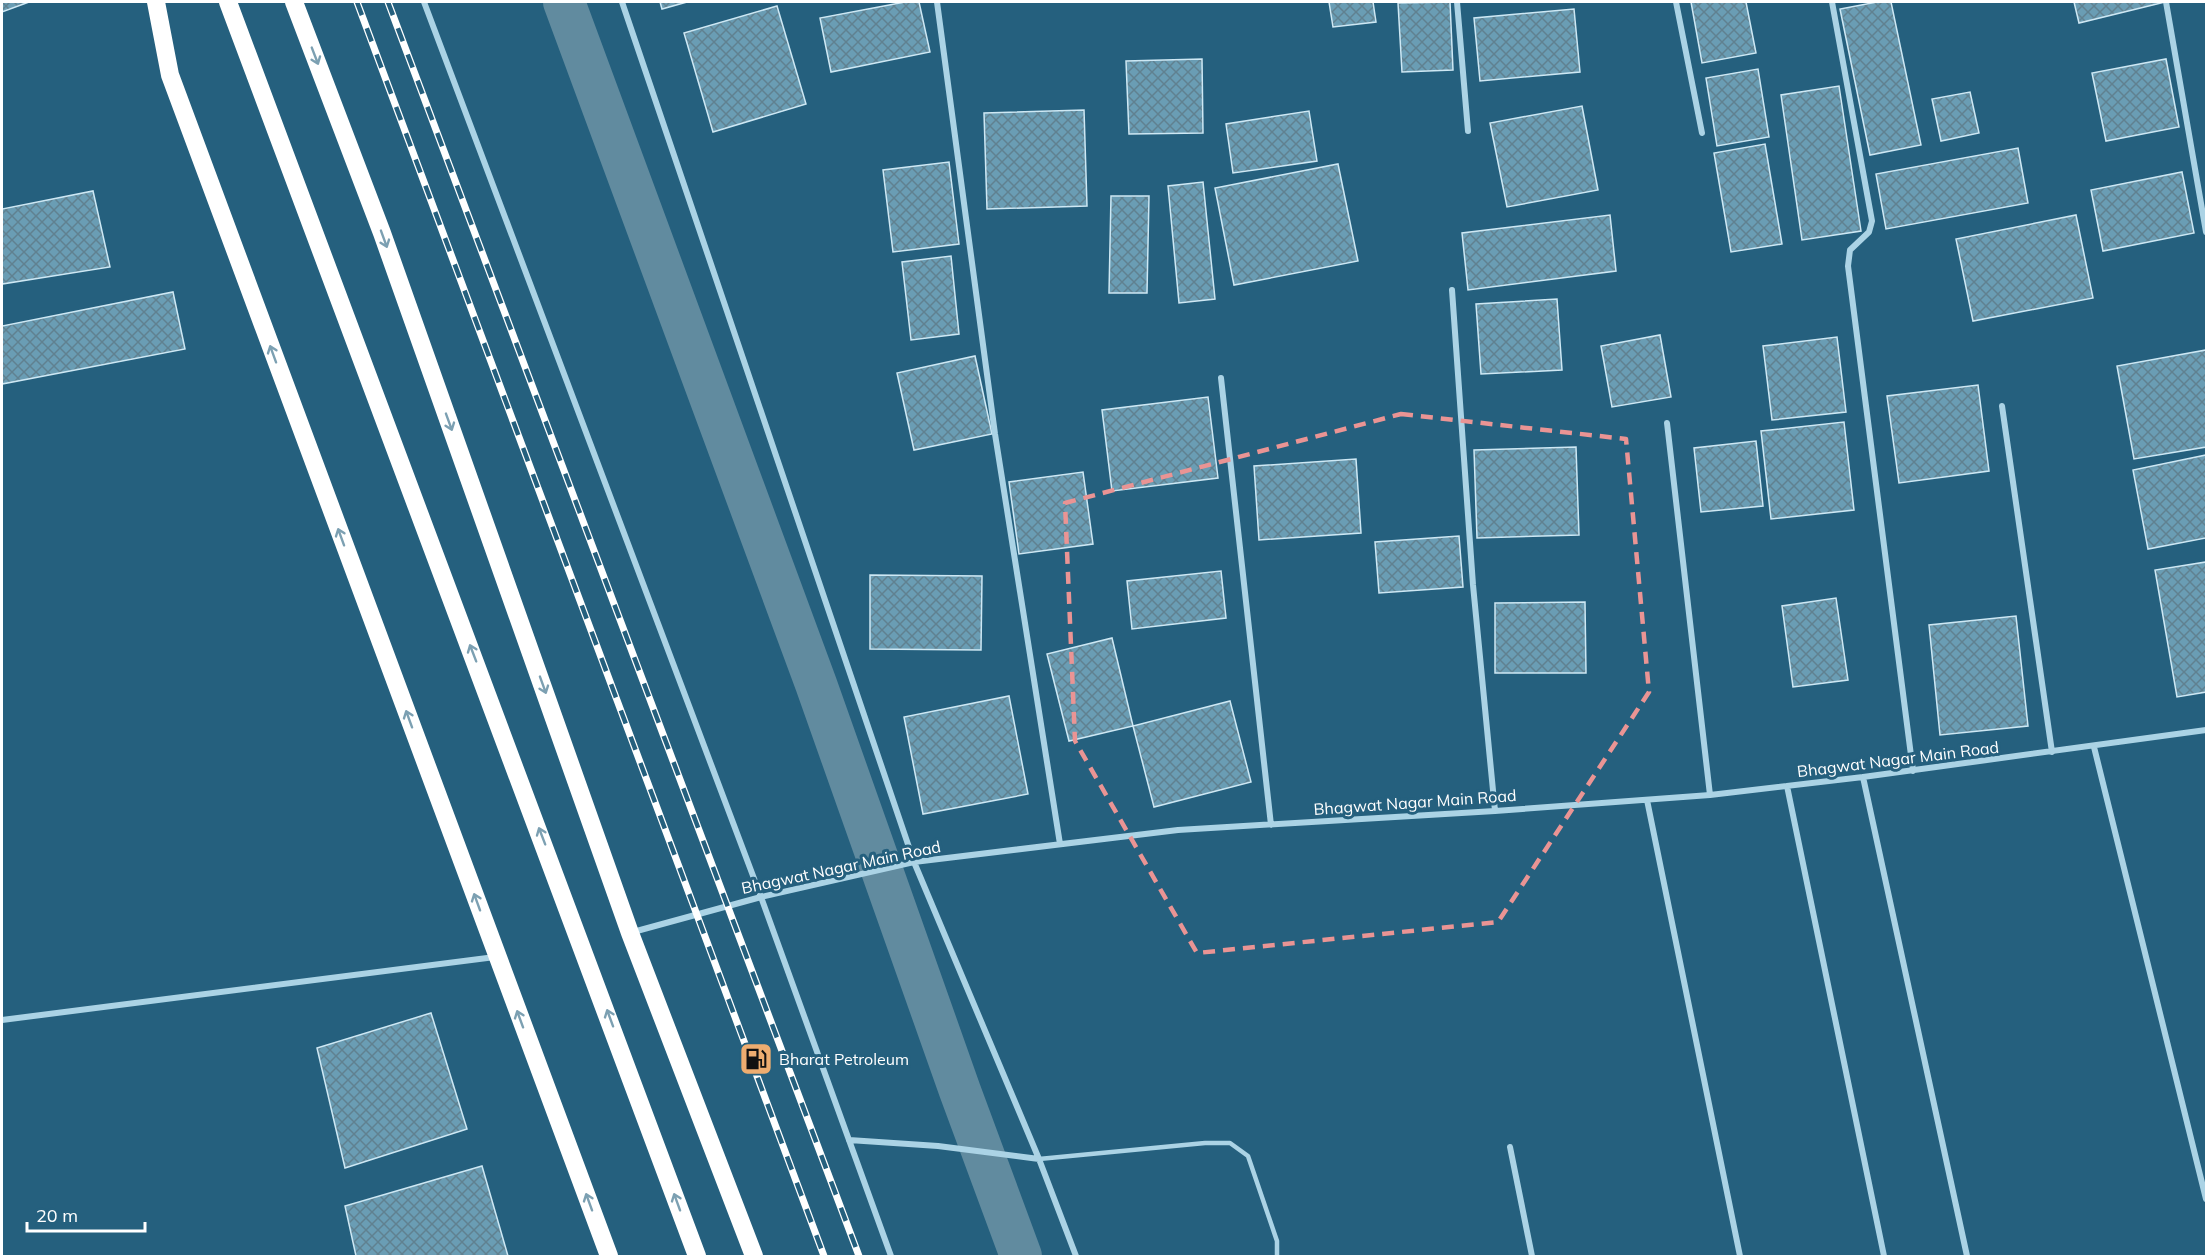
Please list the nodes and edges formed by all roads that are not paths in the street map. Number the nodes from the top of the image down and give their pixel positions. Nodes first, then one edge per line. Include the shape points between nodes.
1 (156, 2) edge
2 (228, 2) edge
3 (294, 2) edge
4 (424, 2) edge
5 (622, 2) edge
6 (937, 2) edge
7 (1458, 2) edge
8 (1676, 2) edge
9 (1832, 2) edge
10 (2166, 2) edge
11 (1468, 131) dead end
12 (1702, 133) dead end
13 (2206, 231) edge
14 (1452, 290) dead end
15 (1221, 378) dead end
16 (2002, 406) dead end
17 (1667, 423) dead end
18 (2206, 730) edge
19 (2094, 747) junction
20 (2052, 752) junction
21 (1913, 771) junction
22 (1863, 777) junction
23 (1787, 786) junction
24 (1710, 795) junction
25 (1647, 800) junction
26 (1495, 811) junction
27 (1270, 825) junction
28 (1060, 844) junction
29 (915, 862) junction
30 (761, 897) junction
31 (630, 933) junction
32 (497, 957) junction
33 (2, 1020) edge
34 (849, 1140) junction
35 (1510, 1147) dead end
36 (1039, 1159) junction
37 (2206, 1198) edge
38 (609, 1257) edge
39 (697, 1257) edge
40 (754, 1257) edge
41 (891, 1257) edge
42 (1076, 1257) edge
43 (1277, 1257) edge
44 (1532, 1257) edge
45 (1740, 1257) edge
46 (1884, 1257) edge
47 (1967, 1257) edge

32 -> 1 highway via 170,75
39 -> 2 highway
3 -> 31 highway via 382,233
4 - 30 street
5 - 29 street
6 - 28 street via 995,434
7 - 11 street
8 - 12 street
9 - 21 street via 1872,221 1869,232 1850,250 1848,266
10 - 13 street
14 - 26 street via 1473,585
15 - 27 street
16 - 20 street
17 - 24 street
18 - 19 street, Bhagwat Nagar Main Road
19 - 20 street, Bhagwat Nagar Main Road
19 - 37 street
20 - 21 street, Bhagwat Nagar Main Road
21 - 22 street, Bhagwat Nagar Main Road
22 - 23 street, Bhagwat Nagar Main Road
22 - 47 street
23 - 24 street, Bhagwat Nagar Main Road
23 - 46 street
24 - 25 street, Bhagwat Nagar Main Road
25 - 26 street, Bhagwat Nagar Main Road
25 - 45 street
26 - 27 street, Bhagwat Nagar Main Road
27 - 28 street, Bhagwat Nagar Main Road via 1178,830
28 - 29 street, Bhagwat Nagar Main Road
29 - 30 street, Bhagwat Nagar Main Road
29 - 36 street
30 - 31 street, Bhagwat Nagar Main Road
30 - 34 street
31 - 40 highway
32 - 33 street
38 -> 32 highway
34 - 36 street
34 - 41 street
35 - 44 street
36 - 42 street
36 - 43 lane via 1230,1143 1248,1156 1277,1241

